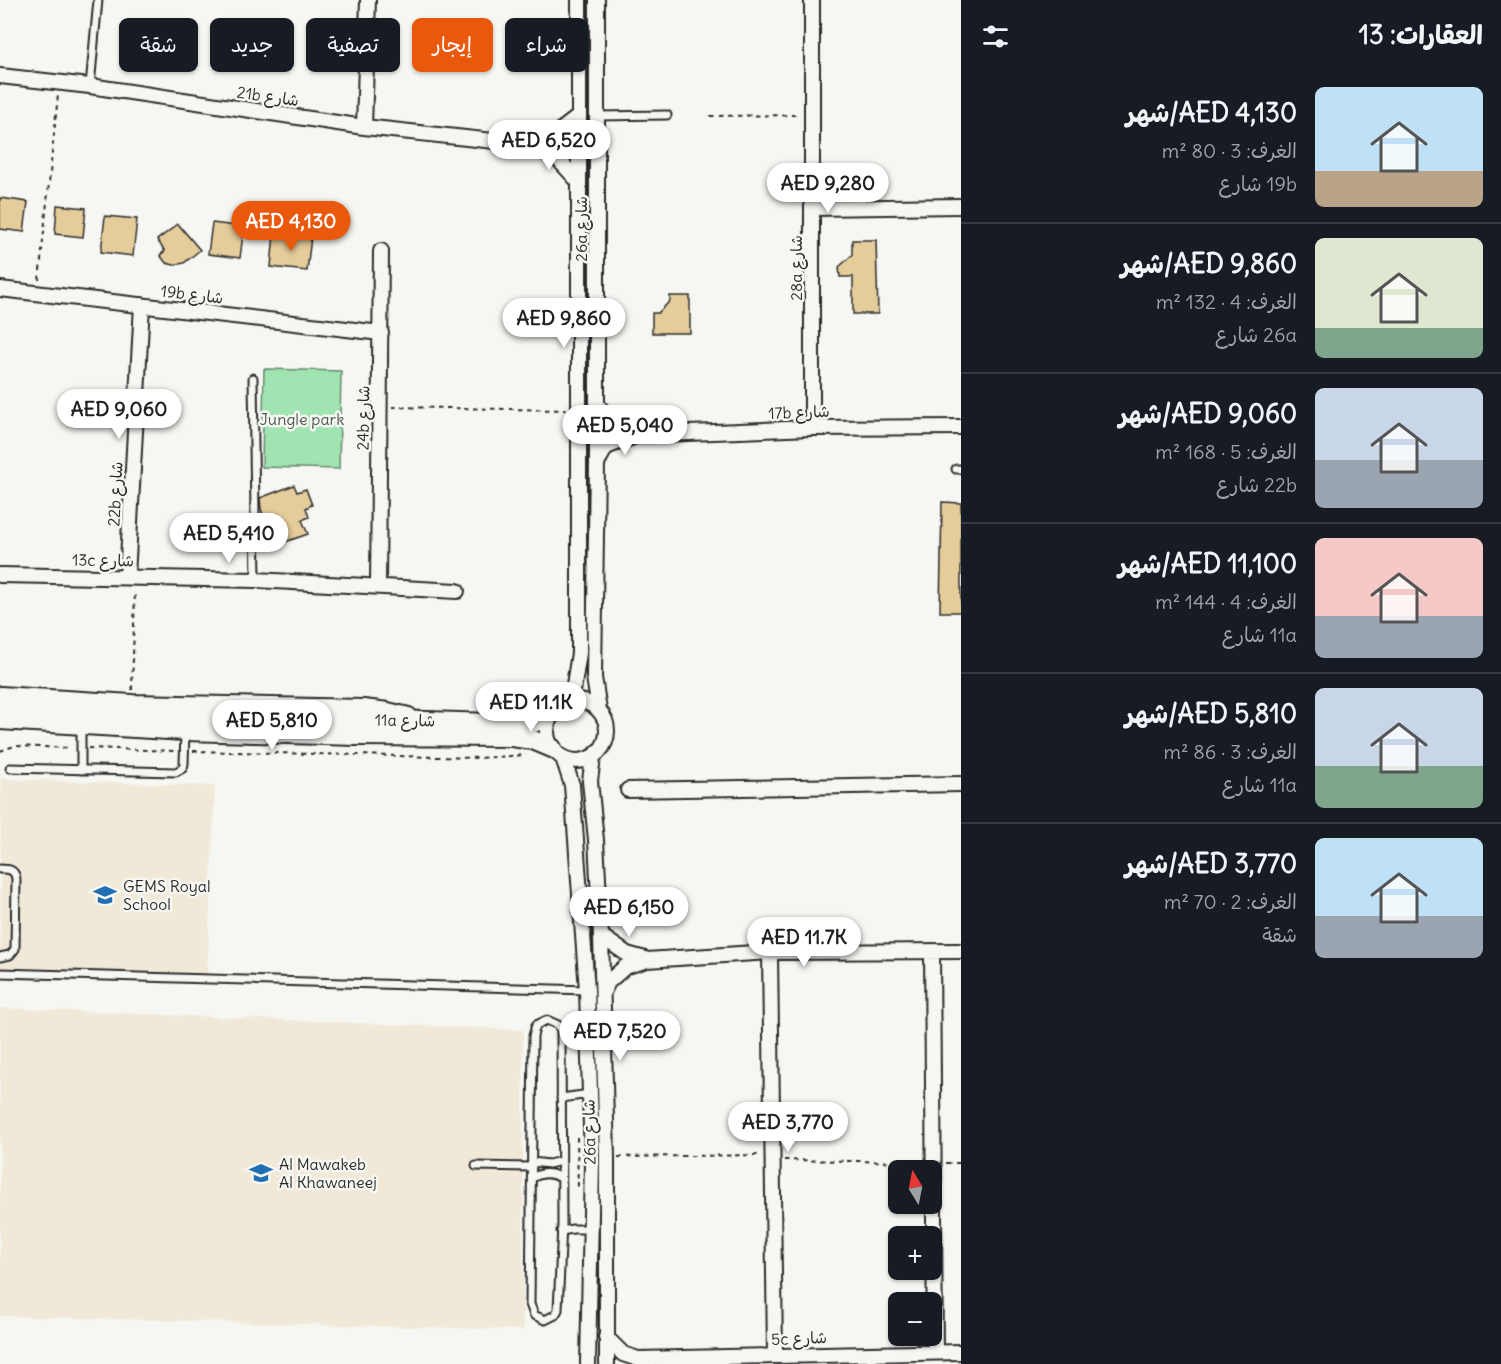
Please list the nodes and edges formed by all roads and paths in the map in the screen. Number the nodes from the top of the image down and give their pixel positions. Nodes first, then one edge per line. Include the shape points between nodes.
1 (98, 0) edge
2 (368, 0) edge
3 (579, 0) edge
4 (597, 0) edge
5 (812, 0) edge
6 (0, 76) edge
7 (60, 83) junction
8 (90, 86) junction
9 (667, 115) dead end
10 (597, 116) junction
11 (710, 116) dead end
12 (812, 116) junction
13 (578, 117) junction
14 (364, 127) junction
15 (531, 146) junction
16 (579, 182) junction
17 (961, 206) edge
18 (812, 208) junction
19 (381, 251) dead end
20 (0, 289) edge
21 (37, 293) junction
22 (142, 305) junction
23 (381, 333) junction
24 (254, 378) dead end
25 (597, 404) junction
26 (380, 407) junction
27 (580, 411) junction
28 (961, 427) edge
29 (812, 428) junction
30 (638, 435) junction
31 (597, 463) junction
32 (0, 575) edge
33 (127, 577) junction
34 (256, 580) junction
35 (378, 586) junction
36 (456, 591) dead end
37 (0, 694) edge
38 (132, 702) junction
39 (559, 708) junction
40 (598, 710) junction
41 (2, 717) edge
42 (422, 720) junction
43 (81, 726) junction
44 (185, 730) junction
45 (82, 748) junction
46 (0, 751) edge
47 (185, 751) junction
48 (557, 753) junction
49 (529, 755) dead end
50 (593, 757) junction
51 (10, 768) dead end
52 (81, 770) junction
53 (961, 784) edge
54 (628, 790) dead end
55 (0, 868) edge
56 (601, 936) junction
57 (932, 951) junction
58 (961, 951) edge
59 (770, 952) junction
60 (0, 957) edge
61 (647, 960) junction
62 (0, 973) edge
63 (586, 990) junction
64 (603, 992) junction
65 (561, 1094) junction
66 (590, 1094) junction
67 (577, 1128) dead end
68 (561, 1161) junction
69 (532, 1165) junction
70 (476, 1166) dead end
71 (532, 1178) junction
72 (561, 1178) junction
73 (578, 1195) dead end
74 (562, 1228) junction
75 (592, 1229) junction
76 (606, 1337) junction
77 (935, 1352) junction
78 (961, 1352) edge
79 (775, 1355) junction
80 (862, 1358) edge
81 (702, 1361) edge
82 (633, 1362) edge
83 (588, 1364) edge
84 (606, 1364) edge

1 - 8 lane
2 - 14 street
3 - 13 street, 26a شارع
4 - 10 street, 26a شارع
5 - 12 street, 28a شارع
6 - 7 street, 21b شارع
7 - 8 street, 21b شارع
7 - 21 path
8 - 14 street, 21b شارع
9 - 10 lane
10 - 25 street, 26a شارع
11 - 12 path
12 - 18 street, 28a شارع
13 - 15 street via 552,137
13 - 16 street, 26a شارع
14 - 15 street, 21b شارع
15 - 16 street, 21b شارع via 558,159
16 - 27 street, 26a شارع
17 - 18 street
18 - 29 street, 28a شارع
19 - 23 street, 24b شارع
20 - 21 street, 19b شارع
21 - 22 street, 19b شارع
22 - 23 street, 19b شارع
22 - 33 street, 22b شارع
23 - 26 street, 24b شارع
24 - 34 lane
25 - 30 street, 17b شارع via 611,423
25 - 31 street, 26a شارع
26 - 27 path
26 - 35 street, 24b شارع
27 - 39 street, 26a شارع via 579,653 577,675
28 - 29 street, 17b شارع
29 - 30 street, 17b شارع
30 - 31 street, 17b شارع via 606,447
31 - 40 street, 26a شارع via 594,677
32 - 33 street, 13c شارع
33 - 34 street, 13c شارع
33 - 38 path via 127,590 135,591
34 - 35 street, 13c شارع
35 - 36 street, 13c شارع
37 - 38 street
38 - 42 street via 364,707
39 - 40 street via 571,702 586,702
39 - 42 street, 11a شارع via 536,722 522,724
39 - 48 street via 547,726
40 - 50 street via 606,723 607,739
41 - 42 street, 11a شارع via 143,712
41 - 43 street, 11a شارع
43 - 44 street, 11a شارع
43 - 45 lane
44 - 47 lane
44 - 48 street, 11a شارع via 512,737 533,741
45 - 46 path via 14,746
45 - 47 path
45 - 52 lane
47 - 49 path via 478,758
47 - 52 lane via 183,768 176,772
48 - 50 street via 579,762
48 - 63 street, 26a شارع via 572,785
50 - 56 street, 26a شارع via 590,781
51 - 52 lane
53 - 54 street
55 - 60 lane via 14,872 16,879 15,949
56 - 61 street via 627,954
56 - 64 street, 26a شارع
57 - 58 street
57 - 59 street
57 - 77 street
59 - 61 street
59 - 79 street
61 - 64 street via 625,967
62 - 63 lane
63 - 66 street, 26a شارع
64 - 76 street, 26a شارع via 608,1216
65 - 66 lane
65 - 68 lane
65 - 69 lane via 561,1030 553,1021 541,1021 532,1036
66 - 75 street, 26a شارع
67 - 73 path
68 - 69 lane
68 - 72 lane
69 - 70 lane
69 - 71 lane
71 - 72 lane via 543,1173
71 - 74 lane via 530,1304 539,1319 550,1318 558,1310
72 - 74 lane
74 - 75 lane
75 - 83 street, 26a شارع
76 - 82 street, 5c شارع
76 - 84 street, 26a شارع
77 - 78 street, 5c شارع
77 - 80 street, 5c شارع
79 - 80 street, 5c شارع
79 - 81 street, 5c شارع
81 - 82 street, 5c شارع

